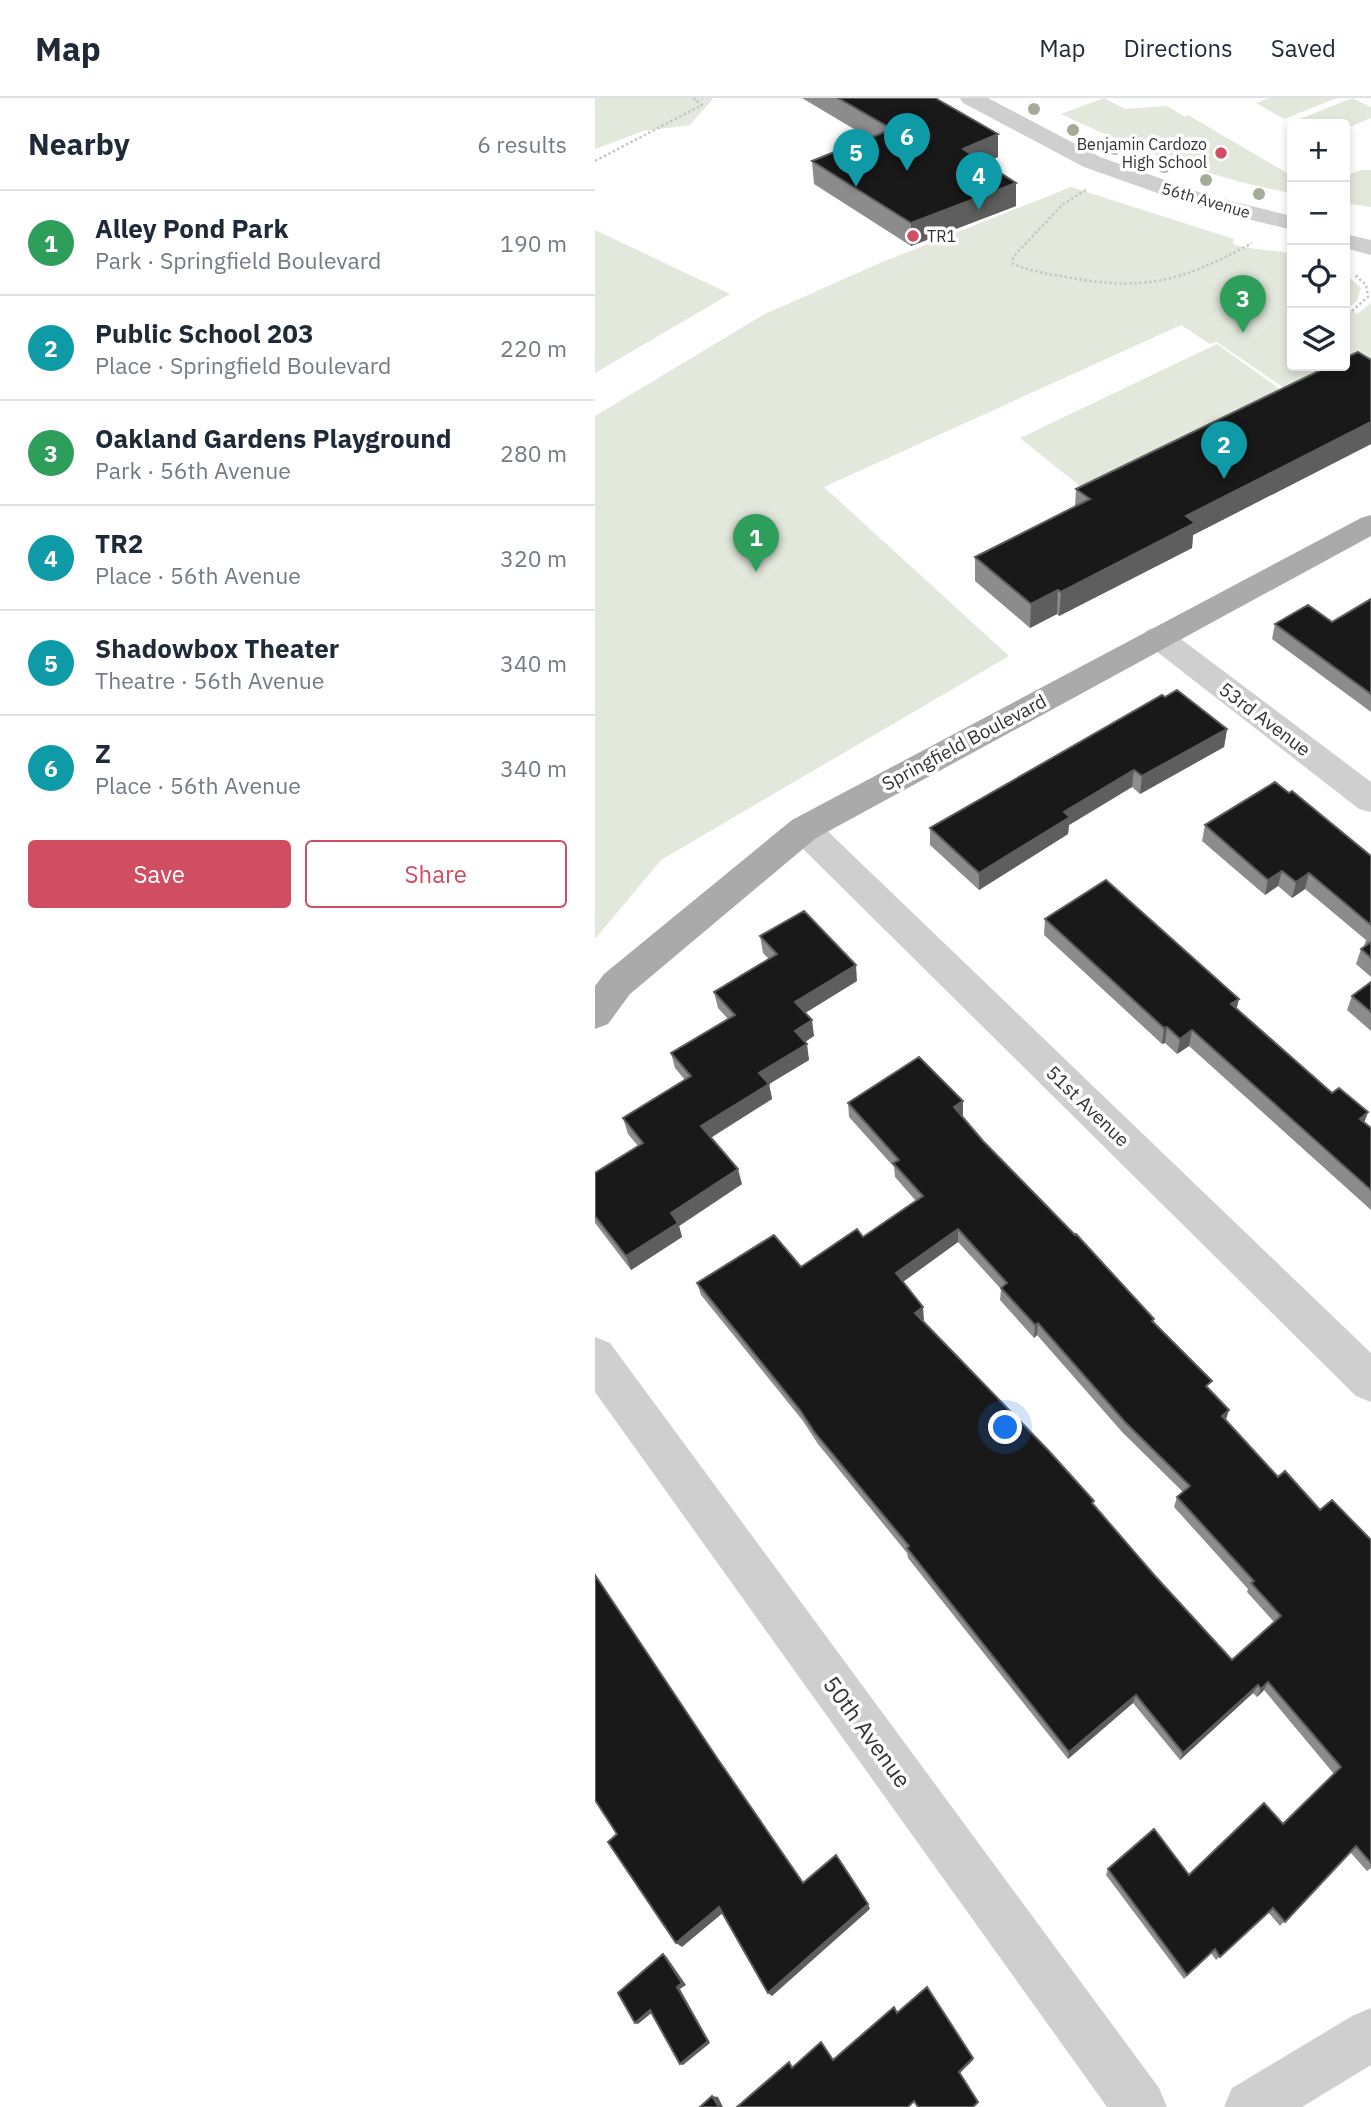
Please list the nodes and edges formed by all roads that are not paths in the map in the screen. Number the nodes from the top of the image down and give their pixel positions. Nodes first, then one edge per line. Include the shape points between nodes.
1 (971, 98) edge
2 (1287, 222) edge
3 (1350, 228) edge
4 (1371, 230) edge
5 (1350, 242) edge
6 (1371, 248) edge
7 (1371, 524) edge
8 (1158, 637) junction
9 (1371, 800) edge
10 (804, 829) junction
11 (595, 1014) edge
12 (595, 1357) edge
13 (1371, 1382) edge
14 (1371, 2035) edge
15 (1140, 2107) edge
16 (1251, 2107) edge

1 - 2 street, 56th Avenue via 1092,162 1202,201
3 - 4 street
5 - 6 street
7 - 8 main road, Springfield Boulevard
8 - 9 street, 53rd Avenue
8 - 10 main road, Springfield Boulevard
10 - 11 main road, Springfield Boulevard via 617,984
10 - 13 street, 51st Avenue
12 - 15 street, 50th Avenue
14 - 16 street

